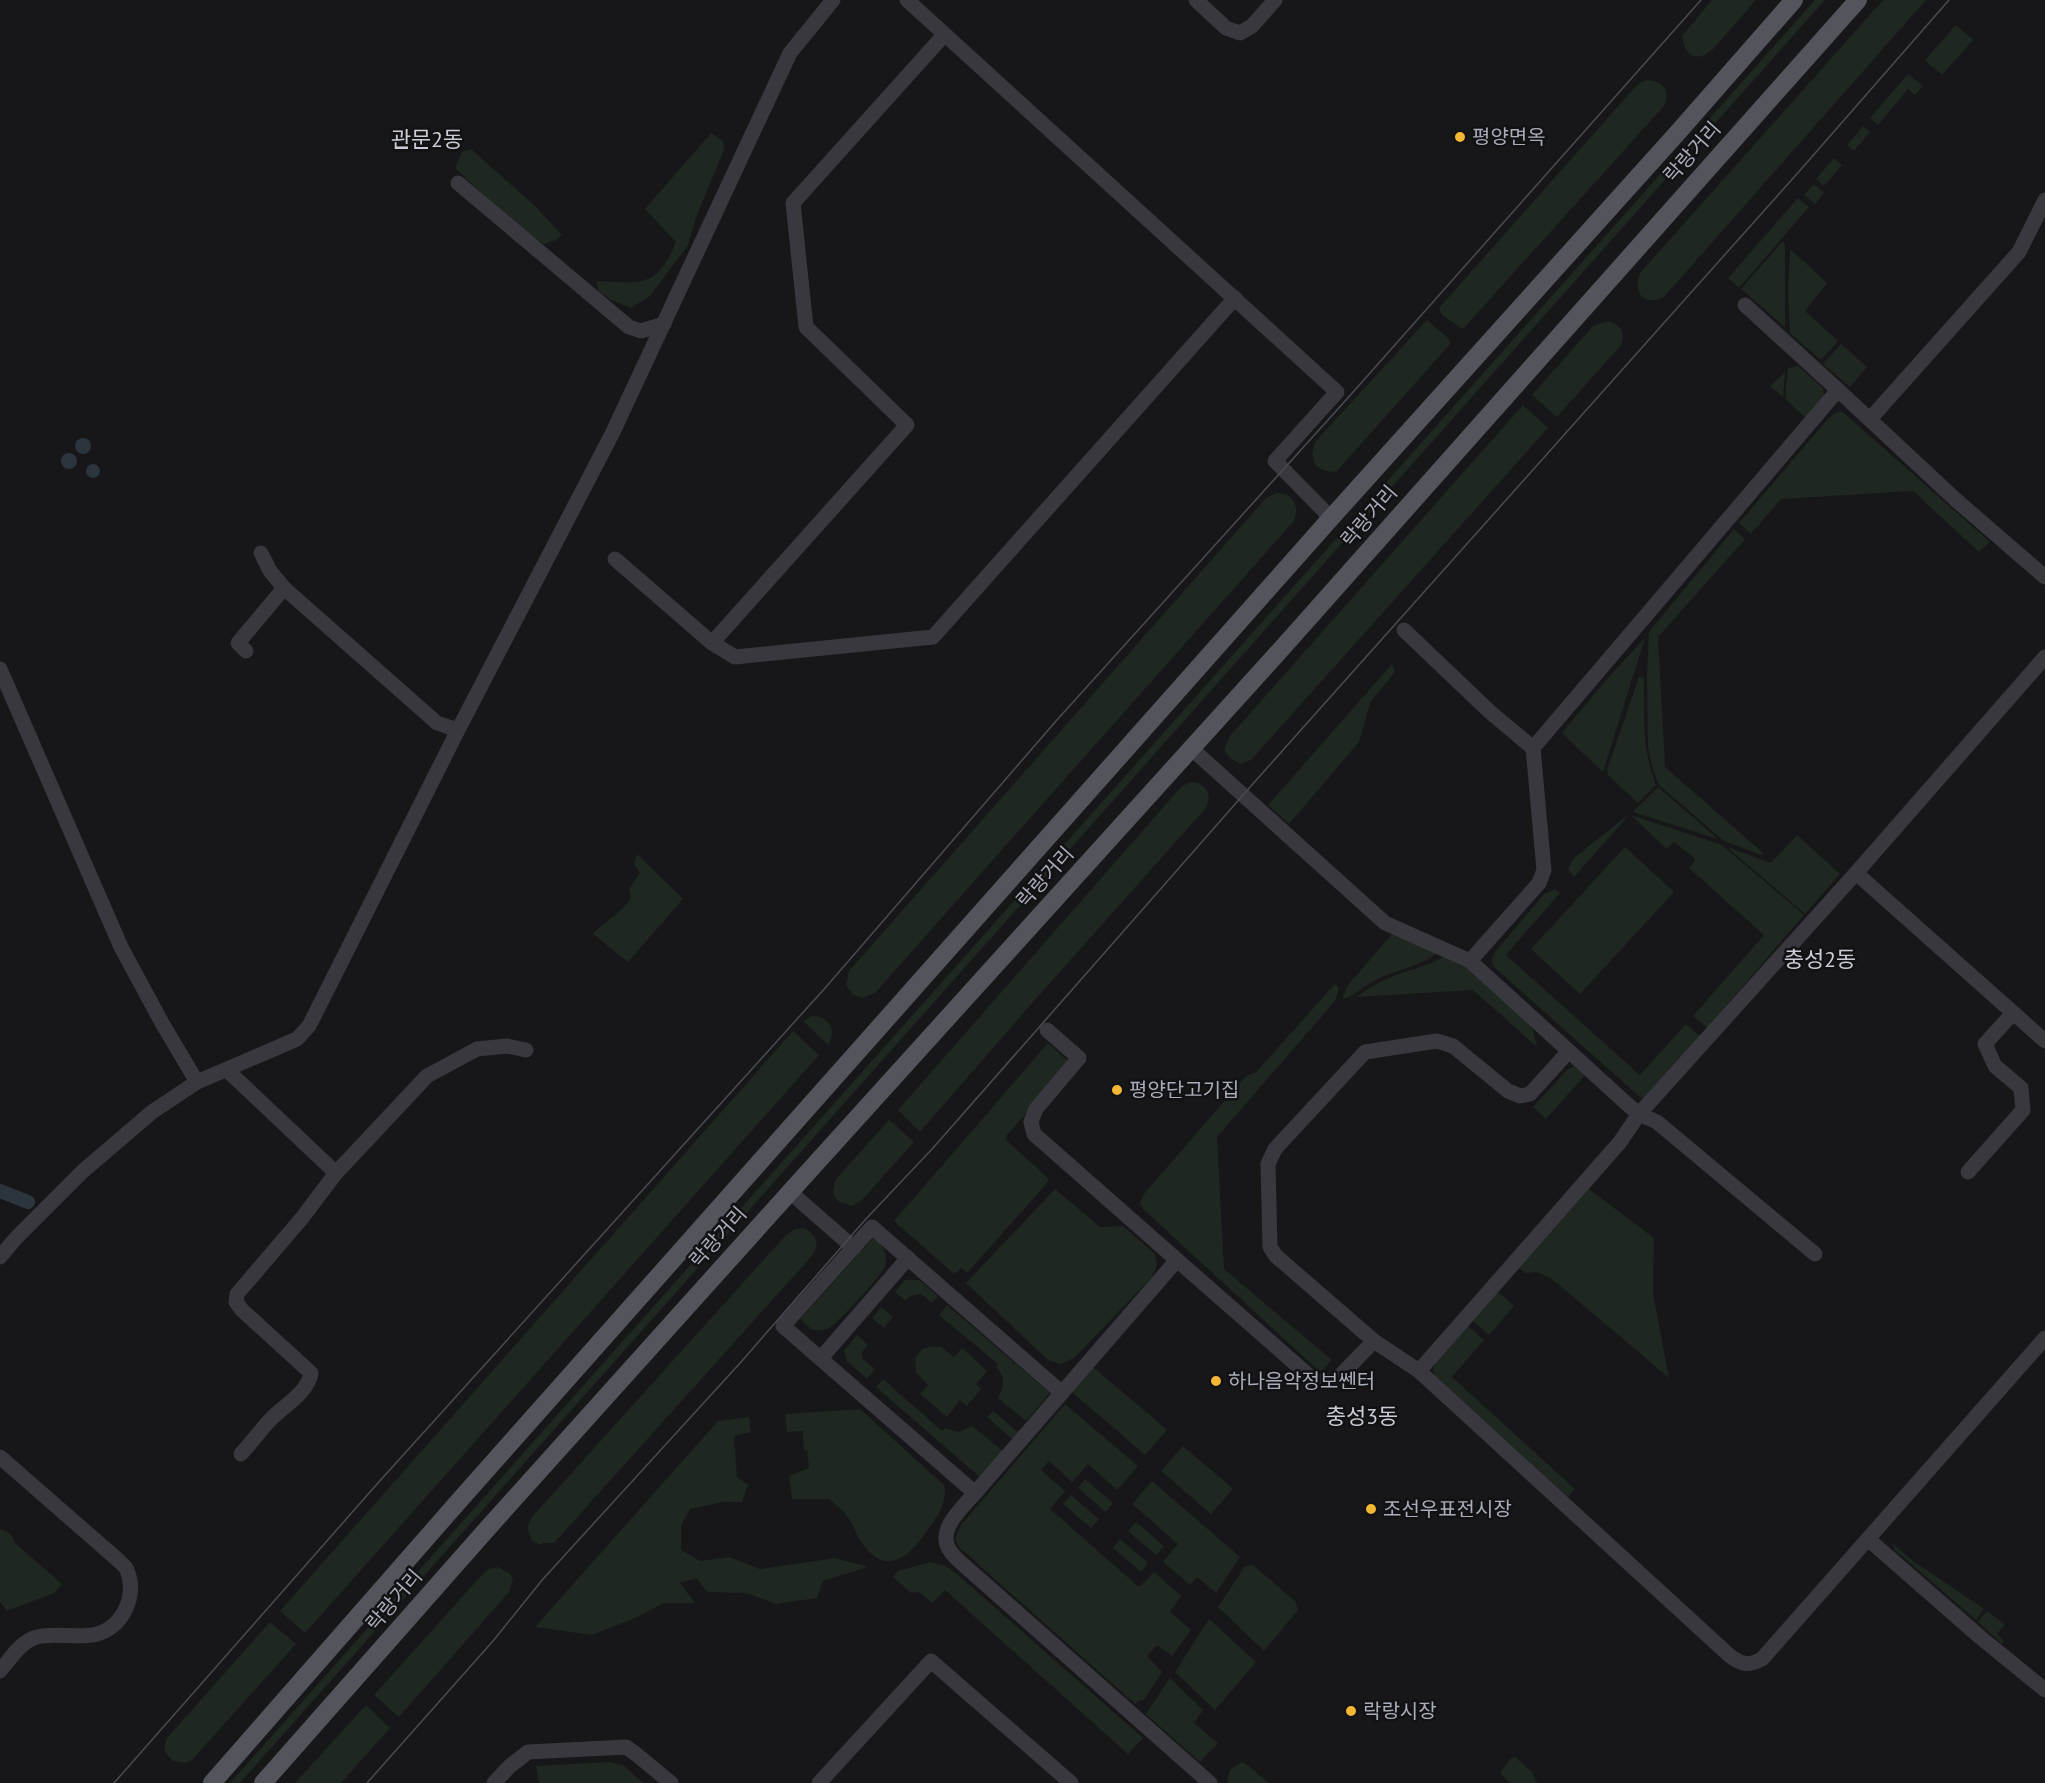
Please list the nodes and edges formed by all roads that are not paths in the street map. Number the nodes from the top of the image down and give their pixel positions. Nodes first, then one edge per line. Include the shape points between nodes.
1 (833, 0) edge
2 (907, 0) edge
3 (1196, 0) edge
4 (1275, 0) edge
5 (1794, 0) edge
6 (1858, 0) edge
7 (944, 35) junction
8 (458, 183) dead end
9 (2045, 200) edge
10 (1235, 298) junction
11 (1746, 305) dead end
12 (664, 324) junction
13 (1839, 390) junction
14 (1870, 419) junction
15 (1331, 518) junction
16 (261, 553) dead end
17 (615, 560) dead end
18 (2045, 577) edge
19 (284, 588) junction
20 (1404, 630) dead end
21 (712, 643) junction
22 (246, 651) dead end
23 (2045, 657) edge
24 (0, 669) edge
25 (458, 730) junction
26 (1533, 748) junction
27 (1192, 749) junction
28 (1856, 873) junction
29 (1470, 961) junction
30 (2013, 1013) junction
31 (1047, 1030) dead end
32 (2045, 1041) edge
33 (526, 1050) dead end
34 (1569, 1051) junction
35 (226, 1070) junction
36 (197, 1082) junction
37 (1639, 1114) junction
38 (1968, 1172) dead end
39 (336, 1173) junction
40 (790, 1192) junction
41 (854, 1248) junction
42 (1815, 1254) dead end
43 (0, 1257) edge
44 (908, 1258) junction
45 (1177, 1260) junction
46 (2045, 1338) edge
47 (1374, 1341) junction
48 (820, 1358) junction
49 (1419, 1371) junction
50 (1062, 1393) junction
51 (242, 1454) dead end
52 (0, 1457) edge
53 (975, 1493) junction
54 (1868, 1539) junction
55 (0, 1671) edge
56 (2045, 1690) edge
57 (212, 1783) edge
58 (263, 1783) edge
59 (494, 1783) edge
60 (671, 1783) edge
61 (819, 1783) edge
62 (1071, 1783) edge
63 (1210, 1783) edge

1 - 12 street via 790,53
2 - 7 street
3 - 4 street via 1226,28 1240,33 1252,26
5 - 15 main road, 락랑거리
6 - 27 main road, 락랑거리
7 - 10 street
7 - 21 street via 794,203 806,327 908,425
8 - 12 street via 629,327 641,331
9 - 14 street via 2019,252
10 - 15 street via 1337,392 1275,461
10 - 21 street via 933,637 735,657
11 - 13 street
12 - 25 street via 612,434
13 - 14 street
13 - 26 street
14 - 18 street
15 - 57 main road, 락랑거리
16 - 19 street
17 - 21 street
19 - 22 street via 238,643
19 - 25 street via 437,723
20 - 26 street
23 - 28 street
24 - 36 street via 121,947
25 - 35 street via 309,1026 297,1039
26 - 29 street via 1544,870 1539,882
27 - 29 street via 1386,923
27 - 40 main road, 락랑거리
28 - 30 street
28 - 37 street
29 - 34 street
30 - 32 street
30 - 38 street via 1984,1044 1995,1066 2021,1088 2022,1110
31 - 45 street via 1079,1058 1036,1109 1031,1122 1034,1134
33 - 39 street via 507,1046 477,1049 427,1076
34 - 37 street
34 - 47 street via 1530,1094 1520,1096 1508,1091 1453,1046 1437,1041 1365,1052 1275,1149 1268,1164 1270,1247
35 - 36 street
35 - 39 street
36 - 43 street via 152,1112 83,1172
37 - 42 street via 1657,1122
37 - 49 street via 1620,1142
39 - 51 street via 303,1218 237,1293 236,1302 242,1310 311,1374 295,1398 267,1423
40 - 41 street
40 - 58 main road, 락랑거리
41 - 44 street via 872,1227
41 - 48 street via 783,1326
44 - 48 street
44 - 50 street
45 - 47 street via 1315,1381 1335,1382
45 - 50 street
46 - 54 street
47 - 49 street
48 - 53 street
49 - 54 street via 1740,1663 1750,1665 1762,1659
50 - 53 street
52 - 55 street via 127,1569 130,1599 114,1624 98,1634 36,1637 23,1645
53 - 63 street via 946,1532 948,1548
54 - 56 street
59 - 60 street via 528,1752 626,1748
61 - 62 street via 931,1661

